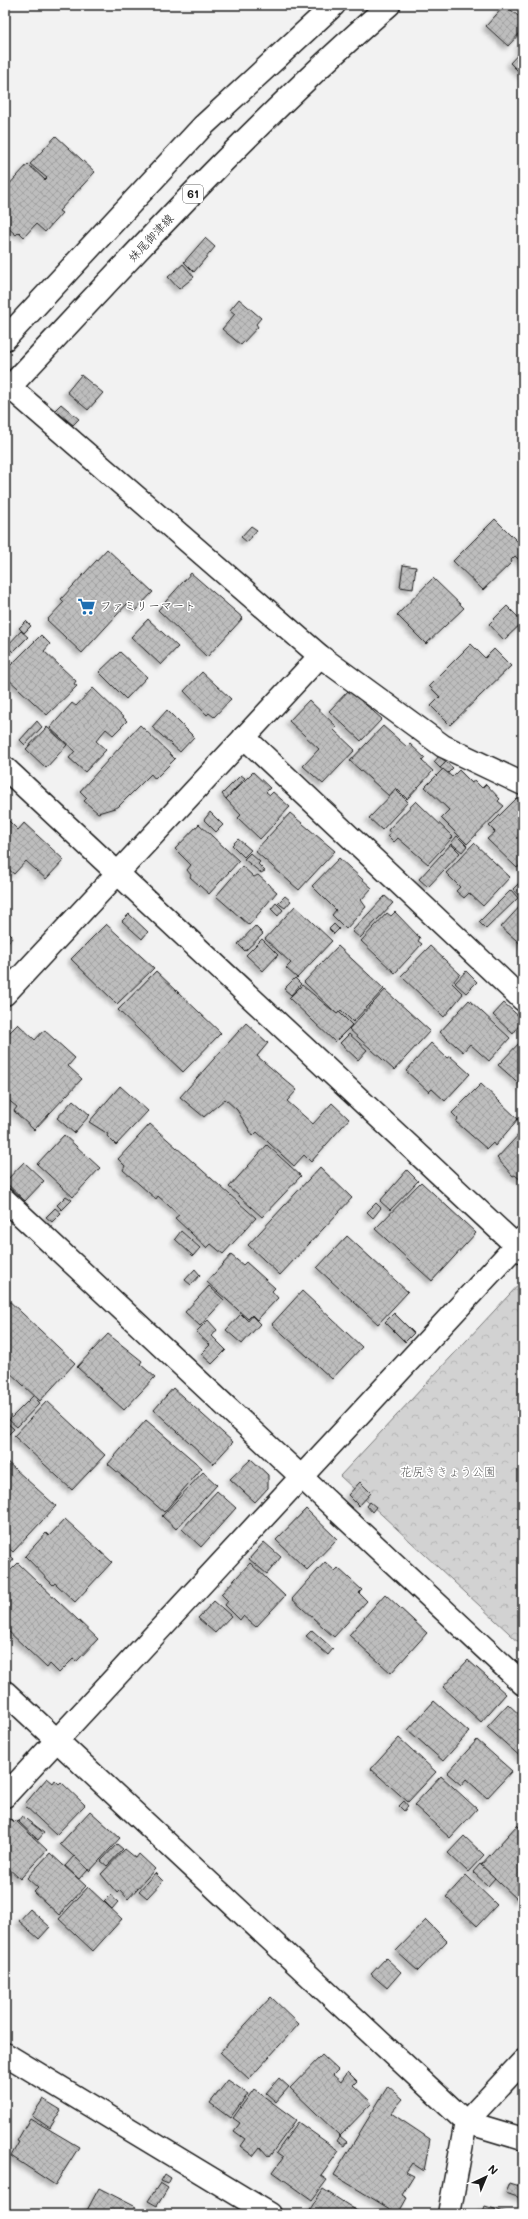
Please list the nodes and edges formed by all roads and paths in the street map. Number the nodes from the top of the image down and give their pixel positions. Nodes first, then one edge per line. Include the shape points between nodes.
1 (334, 5) edge
2 (389, 5) edge
3 (5, 338) edge
4 (7, 387) edge
5 (320, 656) junction
6 (244, 737) junction
7 (5, 768) edge
8 (523, 784) edge
9 (117, 873) junction
10 (5, 994) edge
11 (523, 1000) edge
12 (5, 1200) edge
13 (521, 1245) edge
14 (301, 1476) junction
15 (523, 1684) edge
16 (5, 1692) edge
17 (57, 1740) junction
18 (5, 1796) edge
19 (5, 2054) edge
20 (523, 2061) edge
21 (466, 2122) junction
22 (523, 2139) edge
23 (270, 2214) edge
24 (449, 2214) edge

1 - 3 street via 203,126
2 - 4 street, 妹尾御津線 / 61 via 227,158
4 - 5 street
5 - 6 street
5 - 8 street via 443,746
6 - 9 street
6 - 11 street
7 - 9 street
9 - 10 street
9 - 13 street
12 - 14 street
13 - 14 street
14 - 15 street
14 - 17 street
16 - 17 street
17 - 18 street
17 - 21 street
19 - 23 street
20 - 21 street
21 - 22 street
21 - 24 street

